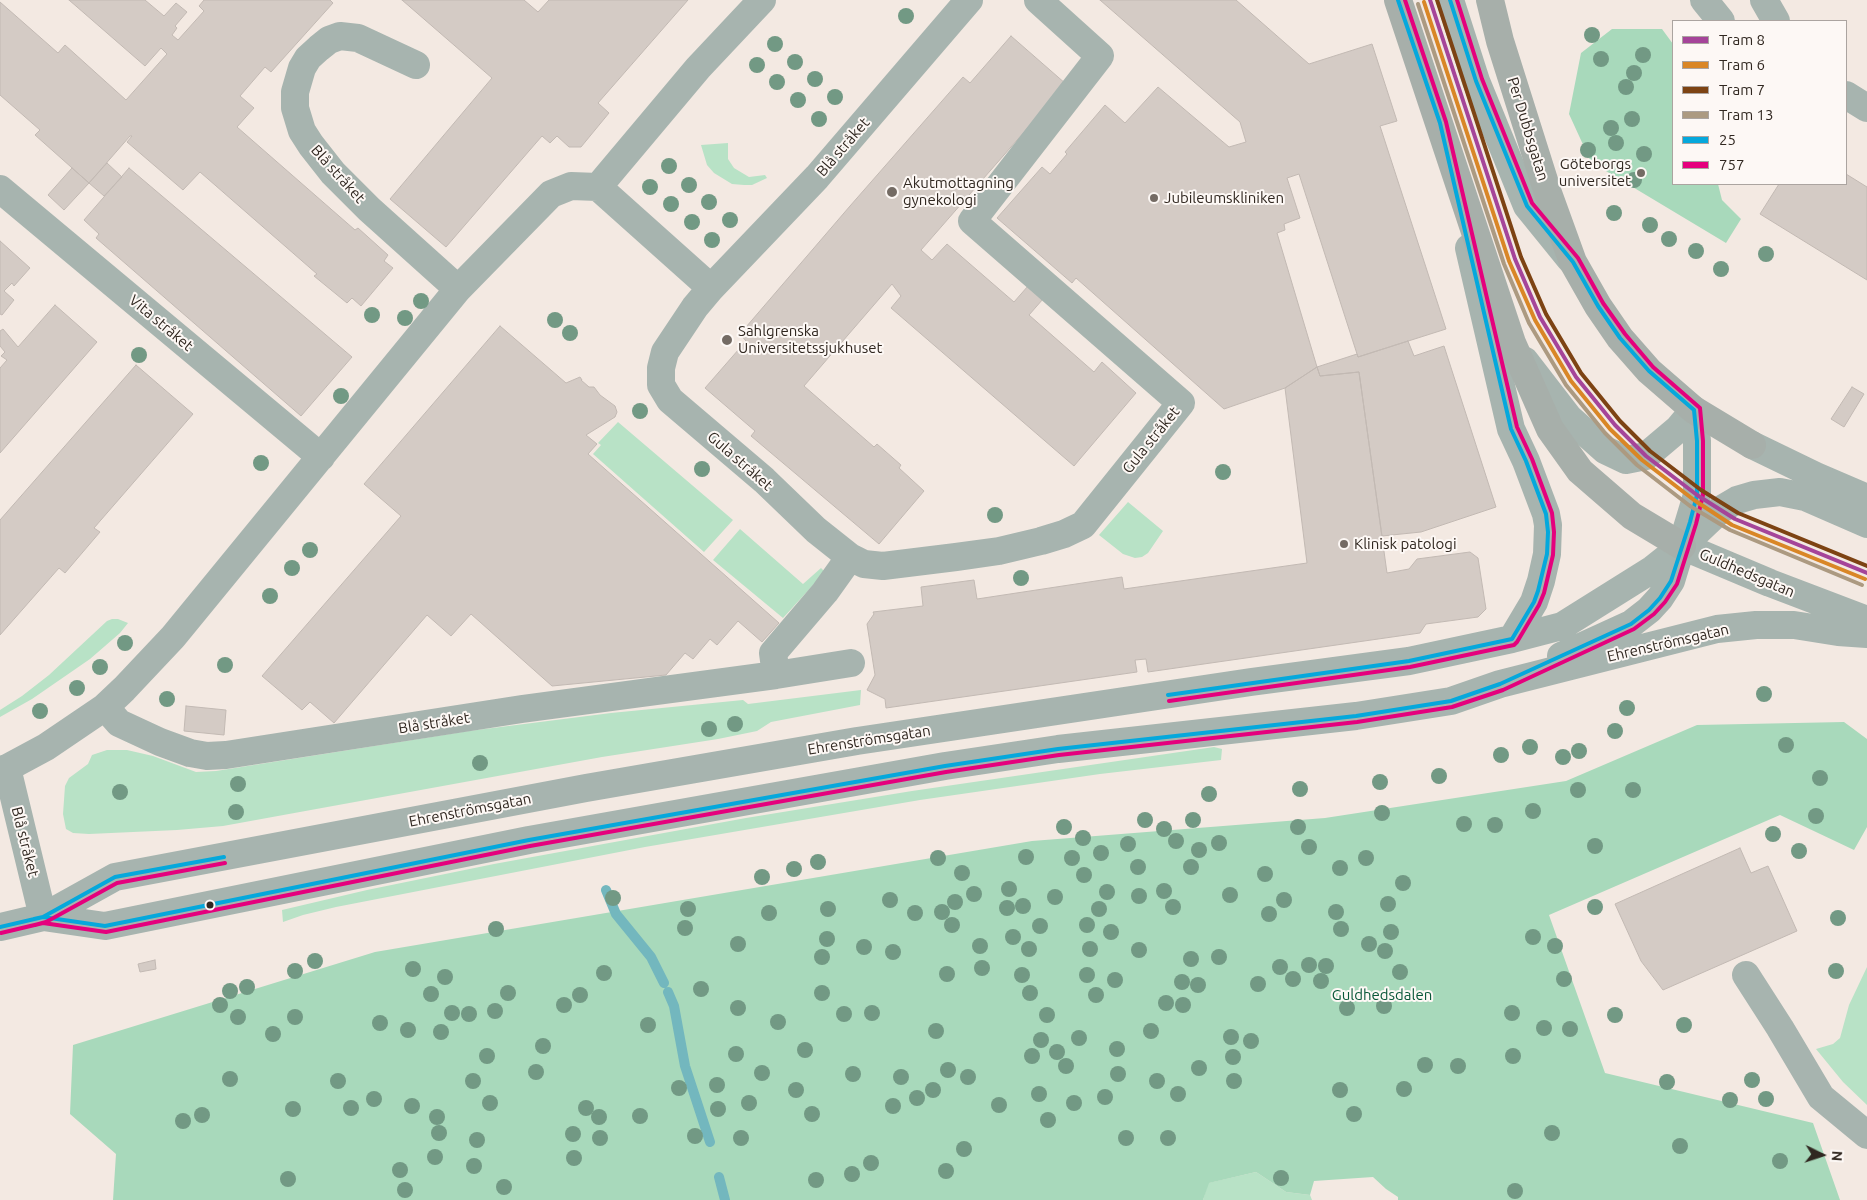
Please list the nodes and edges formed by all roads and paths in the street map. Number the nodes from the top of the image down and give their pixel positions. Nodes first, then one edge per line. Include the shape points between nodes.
1 (762, 0) edge
2 (968, 0) edge
3 (1038, 0) edge
4 (1398, 0) edge
5 (1450, 0) edge
6 (1490, 0) edge
7 (1704, 0) edge
8 (1764, 0) edge
9 (1720, 20) edge
10 (1775, 20) edge
11 (416, 65) dead end
12 (1847, 96) edge
13 (1867, 108) edge
14 (1440, 123) junction
15 (598, 187) junction
16 (0, 189) edge
17 (1573, 262) junction
18 (711, 288) junction
19 (458, 289) junction
20 (1512, 344) junction
21 (670, 400) joint
22 (1694, 410) junction
23 (1752, 445) joint
24 (321, 457) junction
25 (1867, 498) edge
26 (1867, 524) edge
27 (1682, 546) junction
28 (850, 557) junction
29 (1867, 620) edge
30 (1867, 634) edge
31 (1512, 639) junction
32 (851, 663) dead end
33 (776, 675) junction
34 (1500, 684) junction
35 (104, 707) junction
36 (4, 769) edge
37 (43, 917) junction
38 (0, 927) edge
39 (1746, 975) dead end
40 (1867, 1135) edge

1 - 15 street via 698,68
2 - 18 street, Blå stråket via 817,177
3 - 28 street, Gula stråket via 1100,56 972,221 1181,403 1083,525 1064,534 998,551 882,566 864,564
4 - 14 main road
5 - 17 street via 1476,81 1527,206
6 - 17 main road, Per Dubbsgatan via 1548,193
7 - 9 street
8 - 10 street
11 - 19 street, Blå stråket via 358,38 340,36 329,40 308,58 295,92 295,108 302,131 333,173
12 - 13 street
14 - 20 main road
14 - 31 street via 1511,429 1546,514 1547,554 1541,581 1534,602
15 - 18 street
15 - 19 street, Blå stråket via 571,186 551,194
16 - 24 street, Vita stråket
17 - 22 main road, Per Dubbsgatan via 1620,338 1649,371
18 - 21 street, Blå stråket via 665,352 661,385
19 - 24 street, Blå stråket
20 - 22 street via 1569,418 1605,450 1626,460 1646,456 1678,429
20 - 27 main road via 1550,428 1580,471 1632,516
21 - 28 street, Gula stråket
22 - 23 main road
22 - 27 street, Ehrenströmsgatan via 1697,495
23 - 25 street
24 - 35 street, Blå stråket via 173,637
26 - 27 street, Guldhedsgatan via 1805,497 1780,492 1754,495 1720,510
27 - 29 street, Guldhedsgatan
27 - 31 street, Ehrenströmsgatan via 1653,569 1562,626
27 - 34 street, Ehrenströmsgatan via 1671,581 1650,610 1631,624
28 - 33 street via 773,653
30 - 34 street, Ehrenströmsgatan via 1794,625 1717,629
31 - 37 street, Ehrenströmsgatan via 1410,661 857,741 557,793 115,877
32 - 33 street
33 - 35 street, Blå stråket via 207,756 190,754 119,723
34 - 37 street, Ehrenströmsgatan via 1451,701 1356,716 1058,749 725,804 104,926
35 - 36 street, Blå stråket via 46,747
36 - 37 street, Blå stråket
37 - 38 street, Ehrenströmsgatan
39 - 40 street via 1821,1097

